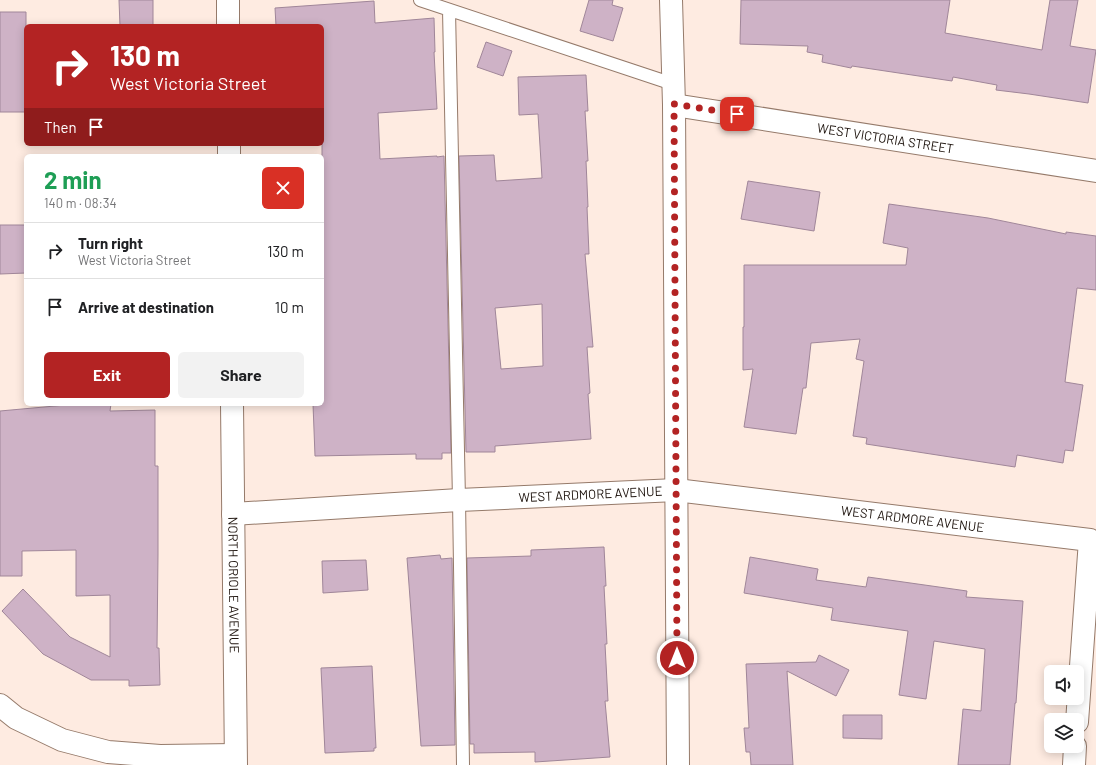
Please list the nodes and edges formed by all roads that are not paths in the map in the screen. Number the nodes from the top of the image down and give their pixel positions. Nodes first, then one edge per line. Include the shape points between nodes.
1 (228, 0) edge
2 (420, 0) edge
3 (672, 0) edge
4 (449, 10) junction
5 (228, 24) edge
6 (674, 94) junction
7 (1096, 171) edge
8 (232, 406) edge
9 (676, 490) junction
10 (459, 500) junction
11 (233, 514) junction
12 (0, 705) edge
13 (1078, 713) edge
14 (1075, 753) edge
15 (236, 760) edge
16 (463, 765) edge
17 (678, 765) edge
18 (1074, 765) edge

1 - 5 street
2 - 4 lane
3 - 6 street
4 - 6 lane
4 - 10 lane
6 - 7 street, WEST VICTORIA STREET
6 - 9 street
8 - 11 street, NORTH ORIOLE AVENUE
9 - 10 street, WEST ARDMORE AVENUE
9 - 13 street, WEST ARDMORE AVENUE via 1090,540
9 - 17 street
10 - 11 street, WEST ARDMORE AVENUE
10 - 16 lane
11 - 15 street, NORTH ORIOLE AVENUE
12 - 15 street via 16,718 62,740 108,752
14 - 18 street

